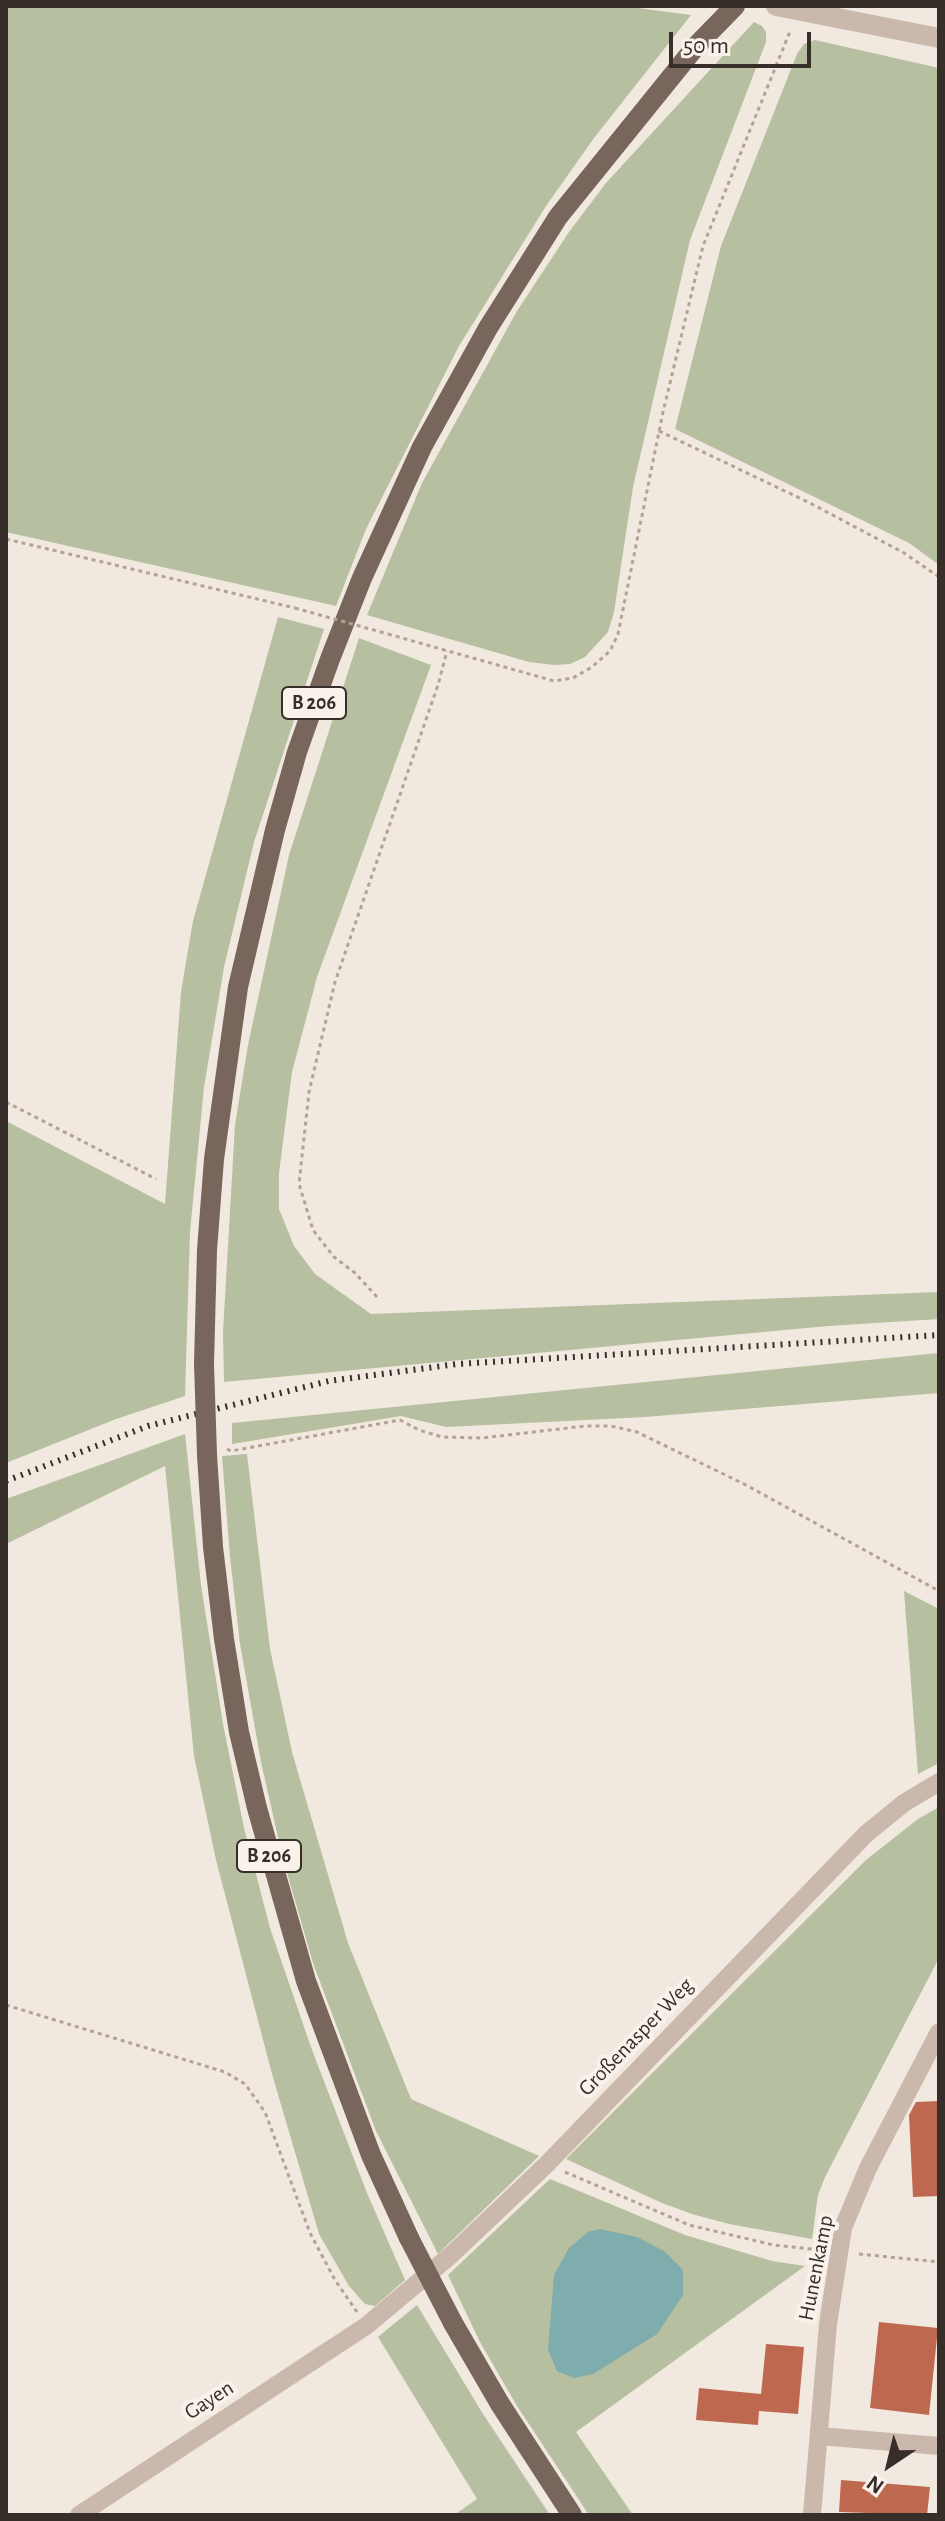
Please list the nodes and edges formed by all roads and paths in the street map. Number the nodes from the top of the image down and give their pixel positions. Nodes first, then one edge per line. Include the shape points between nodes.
1 (735, 6) edge
2 (776, 6) edge
3 (801, 10) junction
4 (939, 38) edge
5 (659, 431) junction
6 (6, 539) edge
7 (939, 577) edge
8 (447, 651) junction
9 (6, 1102) edge
10 (156, 1179) dead end
11 (377, 1297) dead end
12 (216, 1452) junction
13 (939, 1591) edge
14 (939, 1782) edge
15 (6, 2005) edge
16 (939, 2032) edge
17 (546, 2165) junction
18 (840, 2252) junction
19 (939, 2262) edge
20 (366, 2326) junction
21 (819, 2436) junction
22 (939, 2446) edge
23 (79, 2515) edge
24 (572, 2515) edge
25 (812, 2515) edge

1 - 12 main road, B 206, bridge via 697,45 558,217 488,328 422,447 330,659 275,830 238,987 207,1250 204,1364
2 - 3 street
3 - 4 street
3 - 5 path via 703,246
5 - 7 path via 810,503
5 - 8 path via 618,634 610,651 573,678 554,681
6 - 8 path, bridge via 295,608
8 - 11 path via 335,982 309,1092 299,1184 313,1230
9 - 10 path
12 - 13 path via 400,1420 442,1437 611,1426 637,1432 746,1485
12 - 24 main road, B 206, bridge via 213,1547 239,1732 306,1981 371,2155 409,2238 500,2404
14 - 17 street, Großenasper Weg via 866,1834
15 - 20 path via 225,2072 245,2084 265,2112 310,2233
16 - 18 street, Hunenkamp via 868,2168 843,2228
17 - 18 path via 689,2225 774,2245
17 - 20 street, Großenasper Weg
18 - 19 path
18 - 21 street, Hunenkamp
20 - 23 street, Gayen
21 - 22 street
21 - 25 street, Hunenkamp

